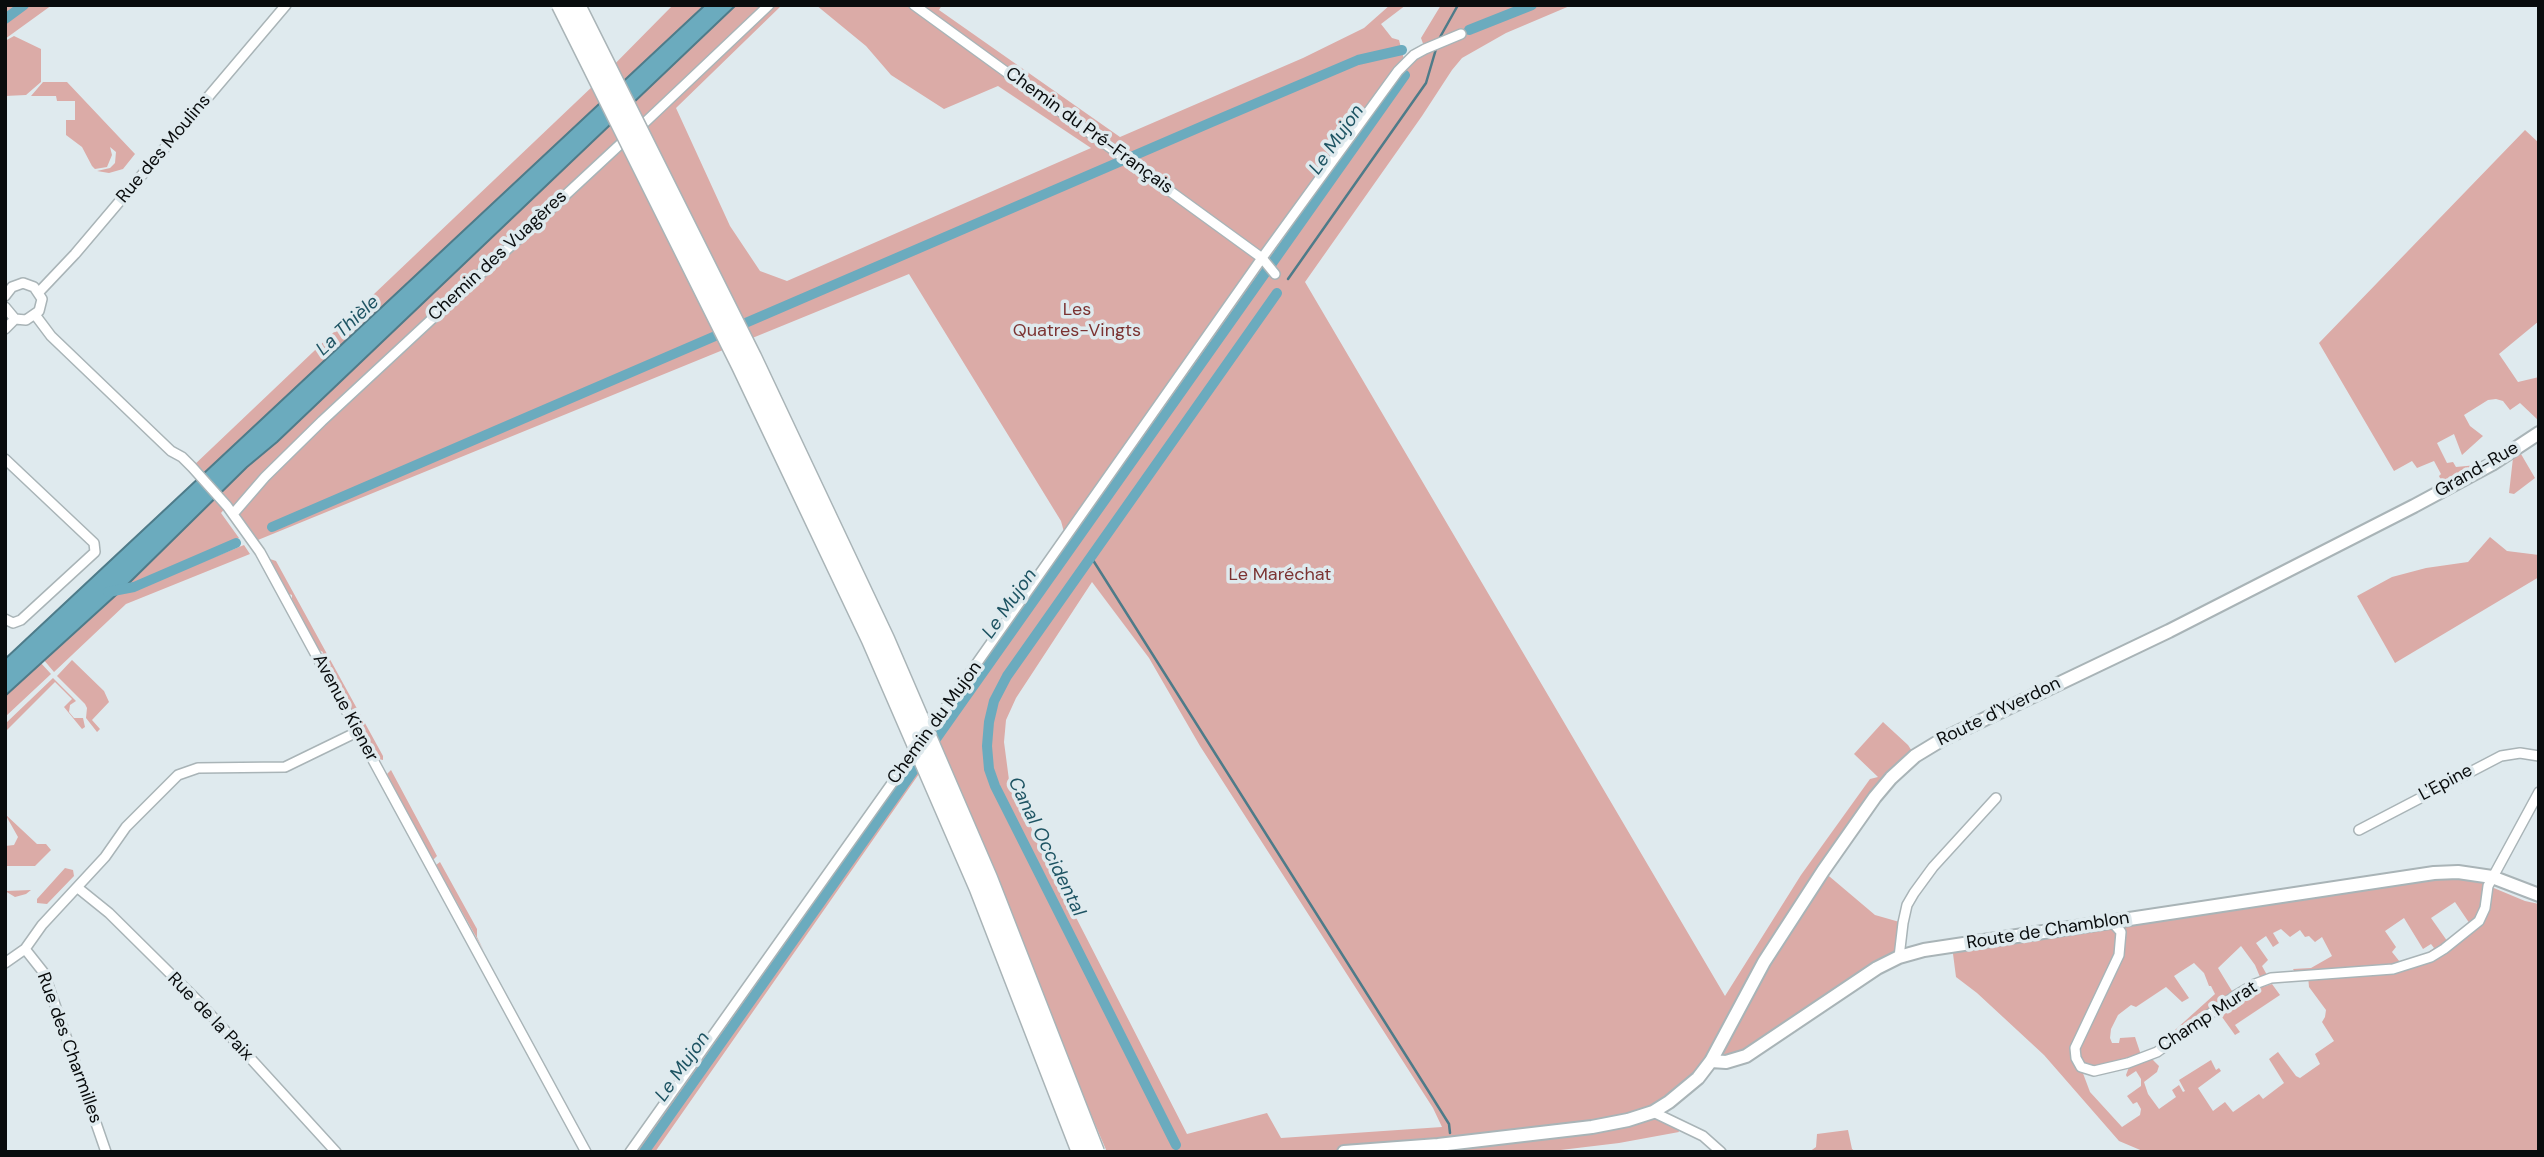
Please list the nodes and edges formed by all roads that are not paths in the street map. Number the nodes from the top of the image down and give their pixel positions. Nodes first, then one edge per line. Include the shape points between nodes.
1 (286, 5) edge
2 (560, 5) edge
3 (577, 5) edge
4 (769, 5) edge
5 (914, 5) edge
6 (1461, 34) dead end
7 (1262, 258) junction
8 (1275, 274) dead end
9 (6, 292) edge
10 (39, 292) junction
11 (5, 307) edge
12 (36, 316) junction
13 (15, 319) junction
14 (5, 329) edge
15 (2539, 433) edge
16 (5, 459) edge
17 (2414, 506) joint
18 (230, 510) junction
19 (9, 621) edge
20 (357, 732) junction
21 (2539, 756) edge
22 (2539, 792) edge
23 (1996, 798) dead end
24 (2359, 830) dead end
25 (2492, 877) junction
26 (78, 888) junction
27 (2539, 895) edge
28 (2112, 922) junction
29 (25, 949) junction
30 (1899, 957) junction
31 (5, 963) edge
32 (1711, 1060) junction
33 (1653, 1112) junction
34 (106, 1152) edge
35 (336, 1152) edge
36 (586, 1152) edge
37 (630, 1152) edge
38 (1080, 1152) edge
39 (1096, 1152) edge
40 (1344, 1152) edge
41 (1721, 1152) edge

1 - 10 street, Rue des Moulins
2 - 38 highway, bridge via 746,378 870,640 978,890
3 - 39 highway, bridge via 753,357 886,639 989,878
4 - 18 street, Chemin des Vuagères
5 - 7 street, Chemin du Pré-Français
6 - 7 street, Chemin du Mujon via 1414,55 1384,89
7 - 8 street, Chemin du Pré-Français
7 - 37 street, Chemin du Mujon
9 - 10 street via 23,283
10 - 12 street via 41,306
11 - 13 street
12 - 13 street
12 - 18 street, Avenue Kiener via 51,336 182,457
13 - 14 street
15 - 17 main road, Grand-Rue
16 - 19 street via 94,543 95,552 36,608 21,620
17 - 32 main road, Route d'Yverdon via 1915,756 1875,797 1822,871 1764,962
18 - 20 street, Avenue Kiener via 268,564
20 - 26 street via 285,766 198,768 178,775 126,827
20 - 36 street, Avenue Kiener
21 - 24 street, L'Epine via 2501,756
22 - 25 street
23 - 30 street via 1913,893
25 - 27 main road, Route de Chamblon
25 - 28 main road, Route de Chamblon via 2434,873
25 - 28 street, Champ Murat via 2479,921 2431,957 2393,969 2272,978 2245,990 2157,1052 2094,1071 2081,1067 2076,1048 2119,955 2121,932
26 - 29 street
26 - 35 street, Rue de la Paix via 199,1002
28 - 30 main road, Route de Chamblon
29 - 31 street
29 - 34 street, Rue des Charmilles via 44,973
30 - 32 main road, Route de Chamblon via 1746,1056 1726,1062
32 - 33 main road via 1685,1091
33 - 40 main road via 1592,1127
33 - 41 street via 1703,1136

